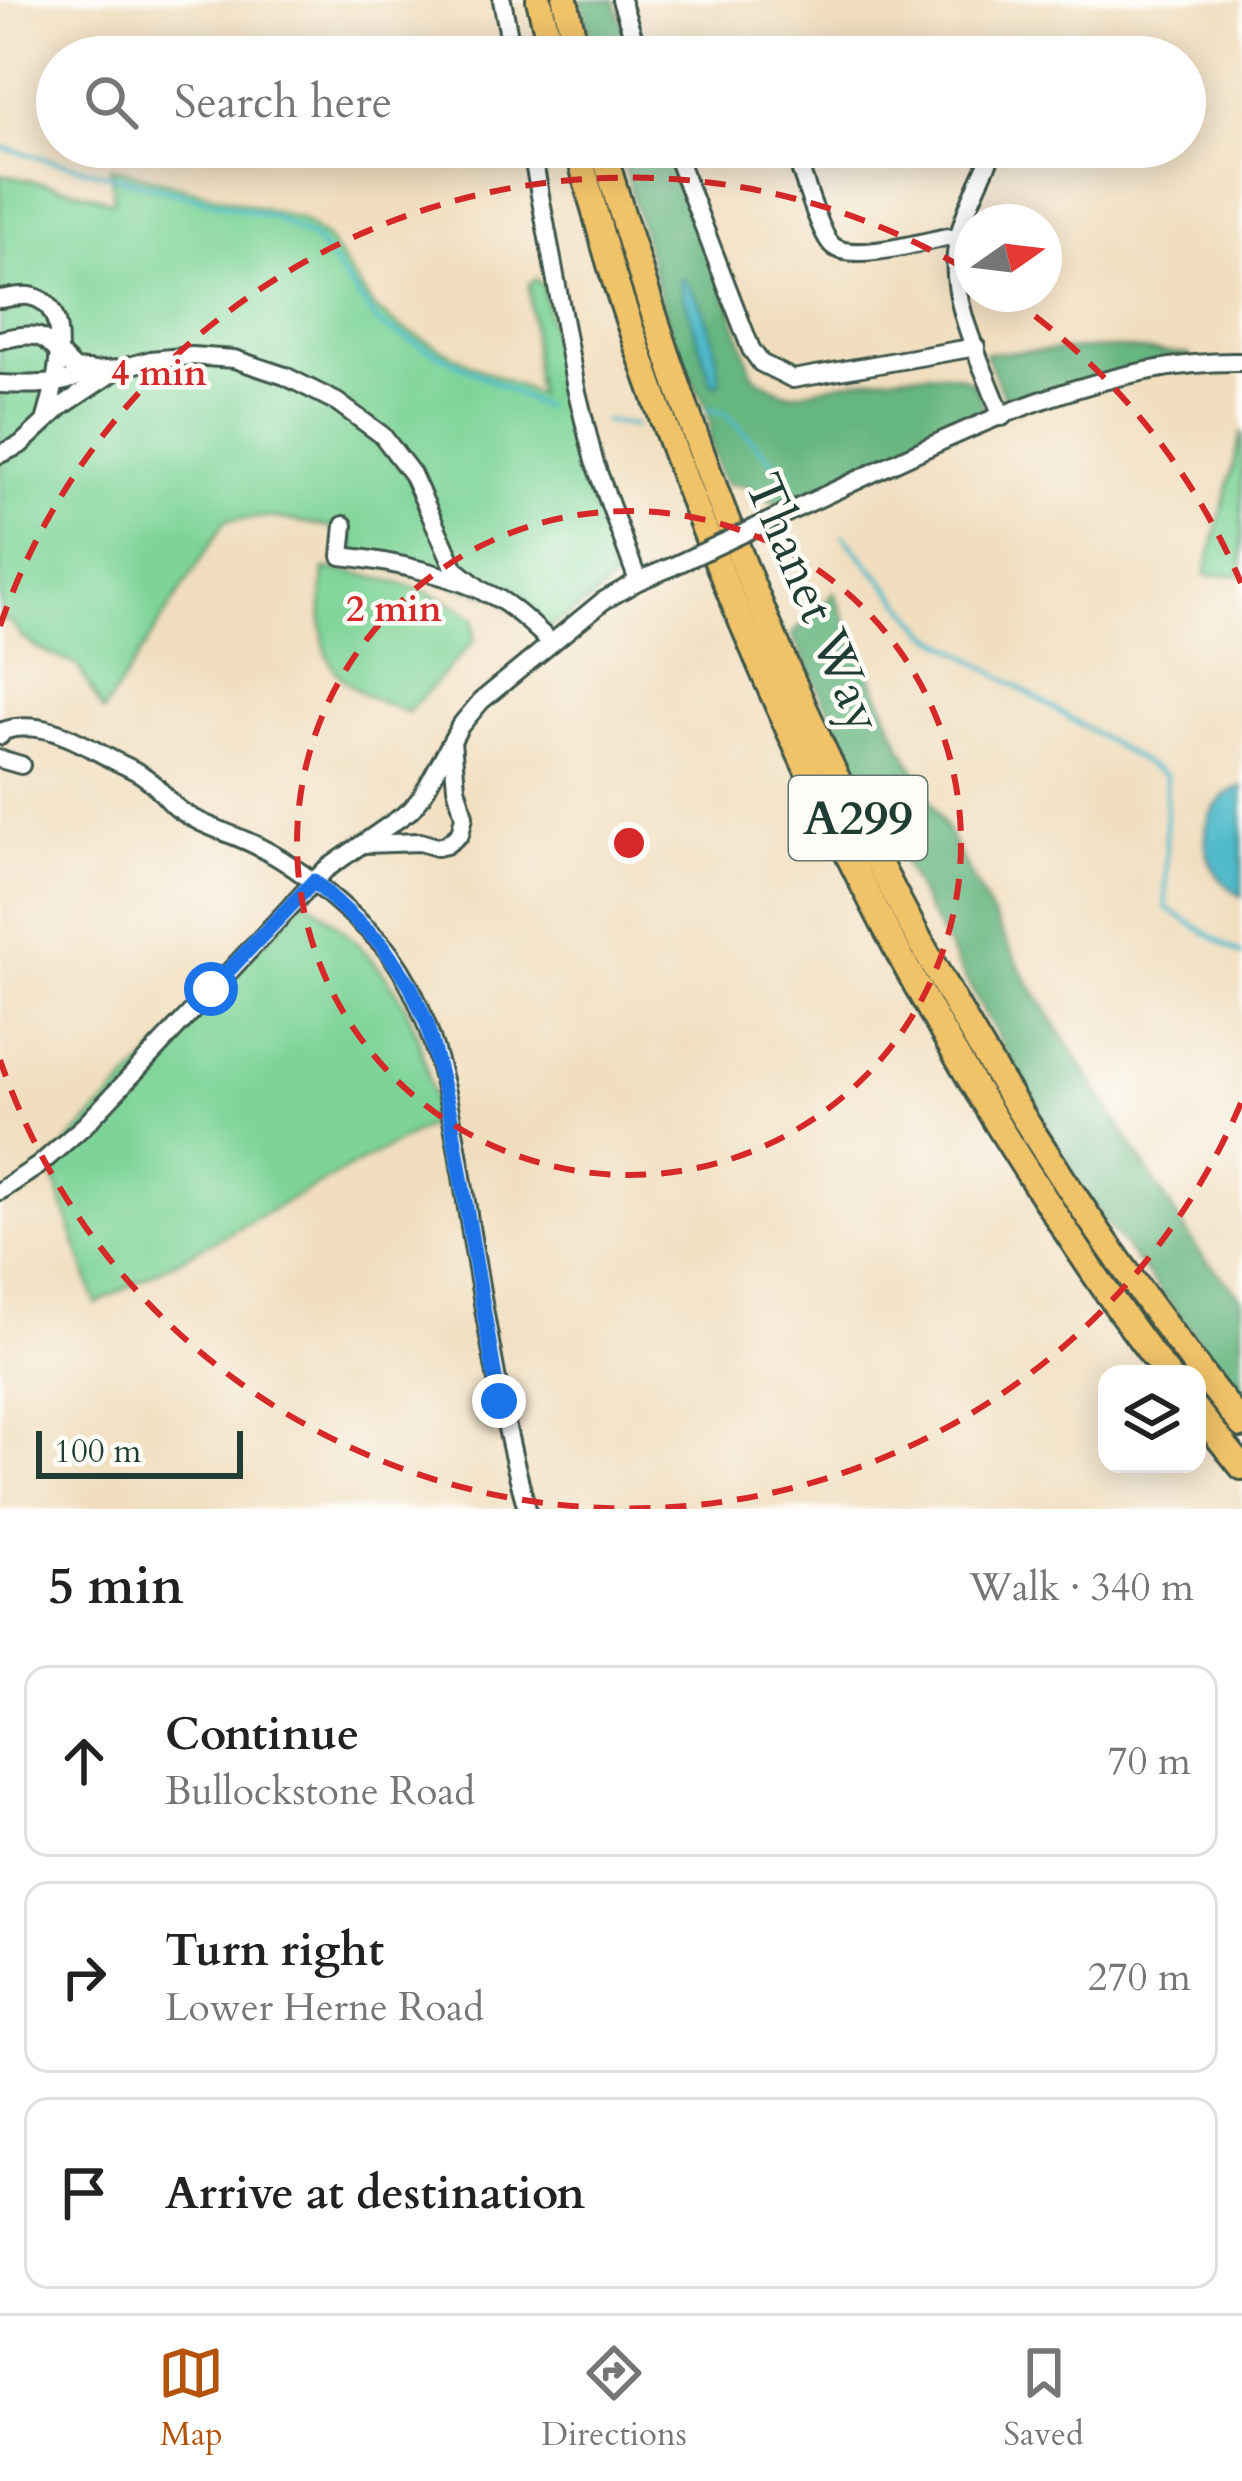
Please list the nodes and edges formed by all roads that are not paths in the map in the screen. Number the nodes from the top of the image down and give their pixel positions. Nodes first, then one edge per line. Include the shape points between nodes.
1 (502, 0) edge
2 (539, 0) edge
3 (565, 0) edge
4 (620, 0) edge
5 (509, 36) edge
6 (548, 36) edge
7 (573, 36) edge
8 (633, 36) edge
9 (535, 168) edge
10 (583, 168) edge
11 (608, 168) edge
12 (681, 168) edge
13 (801, 168) edge
14 (986, 168) edge
15 (973, 204) edge
16 (954, 239) edge
17 (0, 298) edge
18 (963, 312) edge
19 (0, 340) edge
20 (976, 347) junction
21 (58, 350) junction
22 (1242, 362) edge
23 (118, 369) junction
24 (88, 370) junction
25 (36, 382) junction
26 (56, 382) junction
27 (0, 384) edge
28 (0, 401) edge
29 (1002, 417) junction
30 (45, 423) junction
31 (0, 454) edge
32 (344, 525) dead end
33 (638, 581) junction
34 (485, 592) junction
35 (551, 642) junction
36 (0, 736) edge
37 (452, 740) junction
38 (0, 759) edge
39 (21, 765) dead end
40 (416, 803) junction
41 (461, 807) junction
42 (421, 842) junction
43 (362, 844) junction
44 (314, 881) junction
45 (0, 1191) edge
46 (1161, 1365) edge
47 (1206, 1422) edge
48 (1242, 1425) edge
49 (1242, 1467) edge
50 (527, 1509) edge

1 - 5 street
2 - 6 highway
3 - 7 highway
4 - 8 street
9 - 33 street via 594,461
10 - 46 highway, Thanet Way / A299 via 687,488 826,808 994,1119
11 - 48 highway, Thanet Way / A299 via 710,478 857,817 1014,1103 1174,1341
12 - 20 street via 760,364 794,379
13 - 16 street via 826,239 841,251
14 - 15 street
17 - 21 street via 30,296 49,307
18 - 20 street
19 - 21 street via 36,336
20 - 29 street
21 - 24 street via 75,369
21 - 26 street
22 - 29 street via 1118,377
23 - 24 street
23 - 30 street
23 - 34 street via 234,358 337,402 382,435 412,474 455,569
24 - 26 street
25 - 26 street
25 - 27 street
25 - 28 street
26 - 30 street
29 - 33 street, bridge
30 - 31 street
32 - 34 street via 341,556
33 - 35 street
34 - 35 street
35 - 37 street via 481,701
36 - 44 street via 31,726 74,739 147,778 194,819
37 - 40 street
37 - 41 street
38 - 39 street
40 - 41 street via 439,792
40 - 42 street via 410,828
40 - 43 street
41 - 42 street via 454,841
42 - 43 street
43 - 44 street
44 - 45 street via 85,1125
44 - 50 street via 381,944 427,1024
47 - 49 highway

